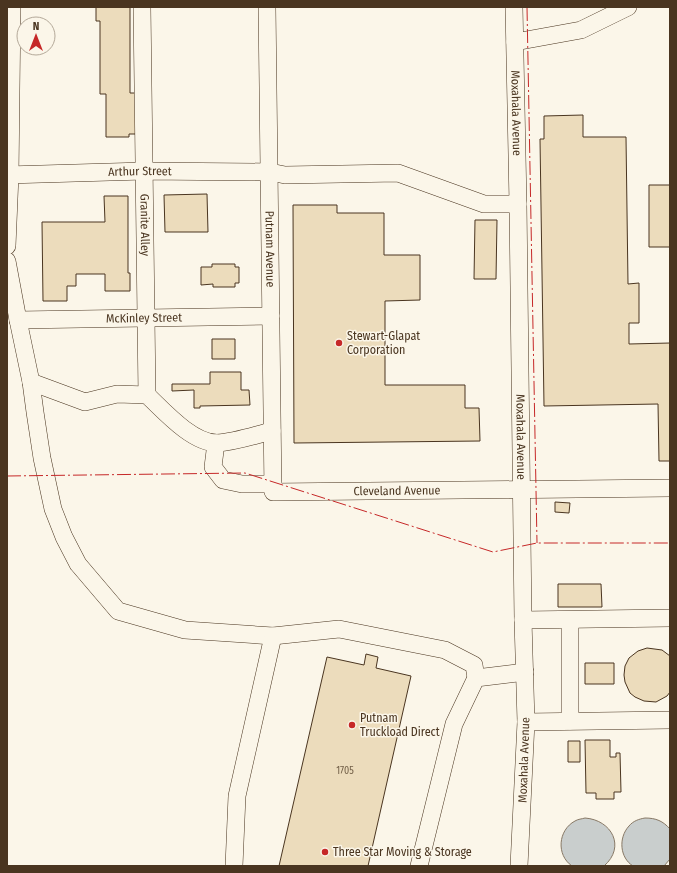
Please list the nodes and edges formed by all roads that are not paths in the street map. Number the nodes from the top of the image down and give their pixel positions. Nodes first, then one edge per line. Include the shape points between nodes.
1 (12, 7) edge
2 (142, 7) edge
3 (266, 7) edge
4 (514, 7) edge
5 (628, 7) edge
6 (515, 42) junction
7 (144, 171) junction
8 (270, 172) junction
9 (9, 175) edge
10 (518, 204) junction
11 (7, 246) edge
12 (7, 261) edge
13 (271, 316) junction
14 (145, 318) junction
15 (18, 320) junction
16 (31, 382) junction
17 (147, 395) junction
18 (272, 431) junction
19 (216, 443) junction
20 (273, 488) junction
21 (670, 488) edge
22 (521, 489) junction
23 (670, 618) edge
24 (523, 620) junction
25 (570, 620) junction
26 (273, 636) junction
27 (525, 672) junction
28 (476, 678) junction
29 (670, 720) edge
30 (526, 722) junction
31 (570, 722) junction
32 (234, 866) edge
33 (419, 866) edge
34 (520, 866) edge

1 - 9 street
2 - 7 street, Granite Alley
3 - 8 street, Putnam Avenue
4 - 6 street, Moxahala Avenue
5 - 6 street via 581,30
6 - 10 street, Moxahala Avenue
7 - 8 street, Arthur Street
7 - 9 street, Arthur Street
7 - 14 street, Granite Alley
8 - 10 street, Arthur Street via 285,175 398,173 484,204
8 - 13 street, Putnam Avenue
9 - 11 street
10 - 22 street, Moxahala Avenue
12 - 15 street
13 - 14 street, McKinley Street
13 - 18 street, Putnam Avenue
14 - 15 street, McKinley Street
14 - 17 street, Granite Alley
15 - 16 street
16 - 17 street via 85,402 117,394
16 - 26 street via 42,458 53,509 78,564 118,611 185,630
17 - 19 street via 195,437
18 - 19 street
18 - 20 street, Putnam Avenue
19 - 20 street, Cleveland Avenue via 212,467 223,480
20 - 22 street, Cleveland Avenue
21 - 22 street, Cleveland Avenue
22 - 24 street, Moxahala Avenue
23 - 25 street
24 - 25 street
24 - 27 street, Moxahala Avenue
25 - 31 street
26 - 28 street via 338,629 445,650 474,665
26 - 32 street via 237,796
27 - 28 street
27 - 30 street, Moxahala Avenue
28 - 33 street via 454,724
29 - 31 street
30 - 31 street
30 - 34 street, Moxahala Avenue

